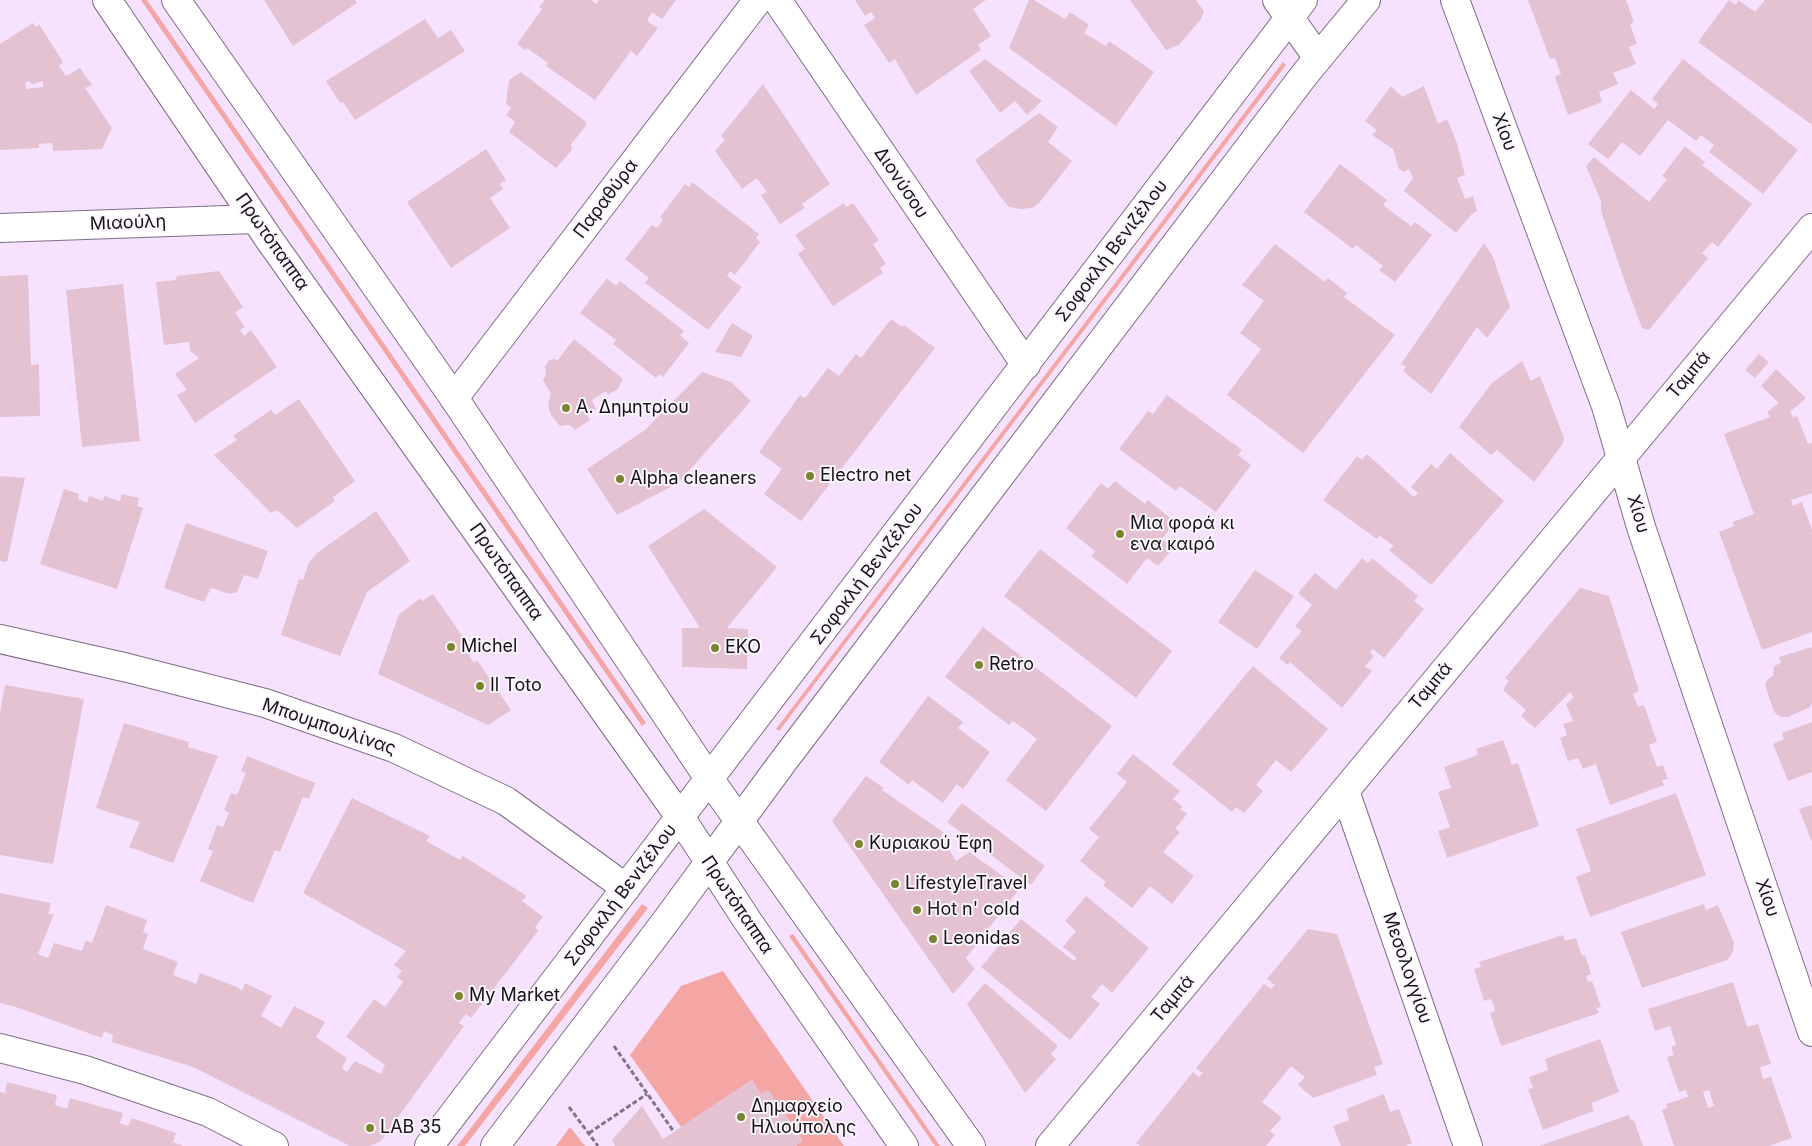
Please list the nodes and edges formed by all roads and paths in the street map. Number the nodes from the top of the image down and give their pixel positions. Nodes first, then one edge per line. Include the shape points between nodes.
1 (107, 0) edge
2 (177, 0) edge
3 (758, 0) edge
4 (777, 0) edge
5 (1366, 0) edge
6 (1455, 0) edge
7 (1290, 6) edge
8 (1318, 58) junction
9 (255, 219) junction
10 (0, 228) edge
11 (1812, 228) edge
12 (1026, 365) junction
13 (454, 398) junction
14 (1621, 456) junction
15 (0, 639) edge
16 (710, 780) junction
17 (1345, 791) junction
18 (680, 817) junction
19 (740, 819) junction
20 (709, 864) junction
21 (626, 888) junction
22 (1812, 1032) edge
23 (614, 1046) dead end
24 (0, 1048) edge
25 (647, 1094) junction
26 (570, 1107) dead end
27 (674, 1132) dead end
28 (589, 1133) junction
29 (274, 1146) edge
30 (429, 1146) edge
31 (495, 1146) edge
32 (598, 1146) edge
33 (904, 1146) edge
34 (971, 1146) edge
35 (1050, 1146) edge
36 (1468, 1146) edge

1 - 9 street, Πρωτόπαππα
2 - 13 street
3 - 13 street, Παραθύρα
4 - 12 street, Διονύσου
5 - 8 street
6 - 14 street, Χίου via 1606,406
7 - 8 street
7 - 12 street, Σοφοκλή Βενιζέλου
8 - 19 street
9 - 10 street, Μιαούλη
9 - 18 street, Πρωτόπαππα
11 - 14 street, Ταμπά
12 - 16 street, Σοφοκλή Βενιζέλου
13 - 16 street
14 - 17 street, Ταμπά
14 - 22 street, Χίου via 1639,521
15 - 21 street, Μπουμπουλίνας via 265,703 394,748 506,801
16 - 18 street, Σοφοκλή Βενιζέλου
16 - 19 street
17 - 35 street, Ταμπά
17 - 36 street, Μεσολογγίου
18 - 20 street, Πρωτόπαππα
18 - 21 street, Σοφοκλή Βενιζέλου
19 - 20 street
19 - 34 street
20 - 31 street
20 - 33 street, Πρωτόπαππα
21 - 30 street, Σοφοκλή Βενιζέλου
23 - 25 path
24 - 29 street via 85,1070 208,1112
25 - 27 path
25 - 28 path
26 - 28 path
28 - 32 path

